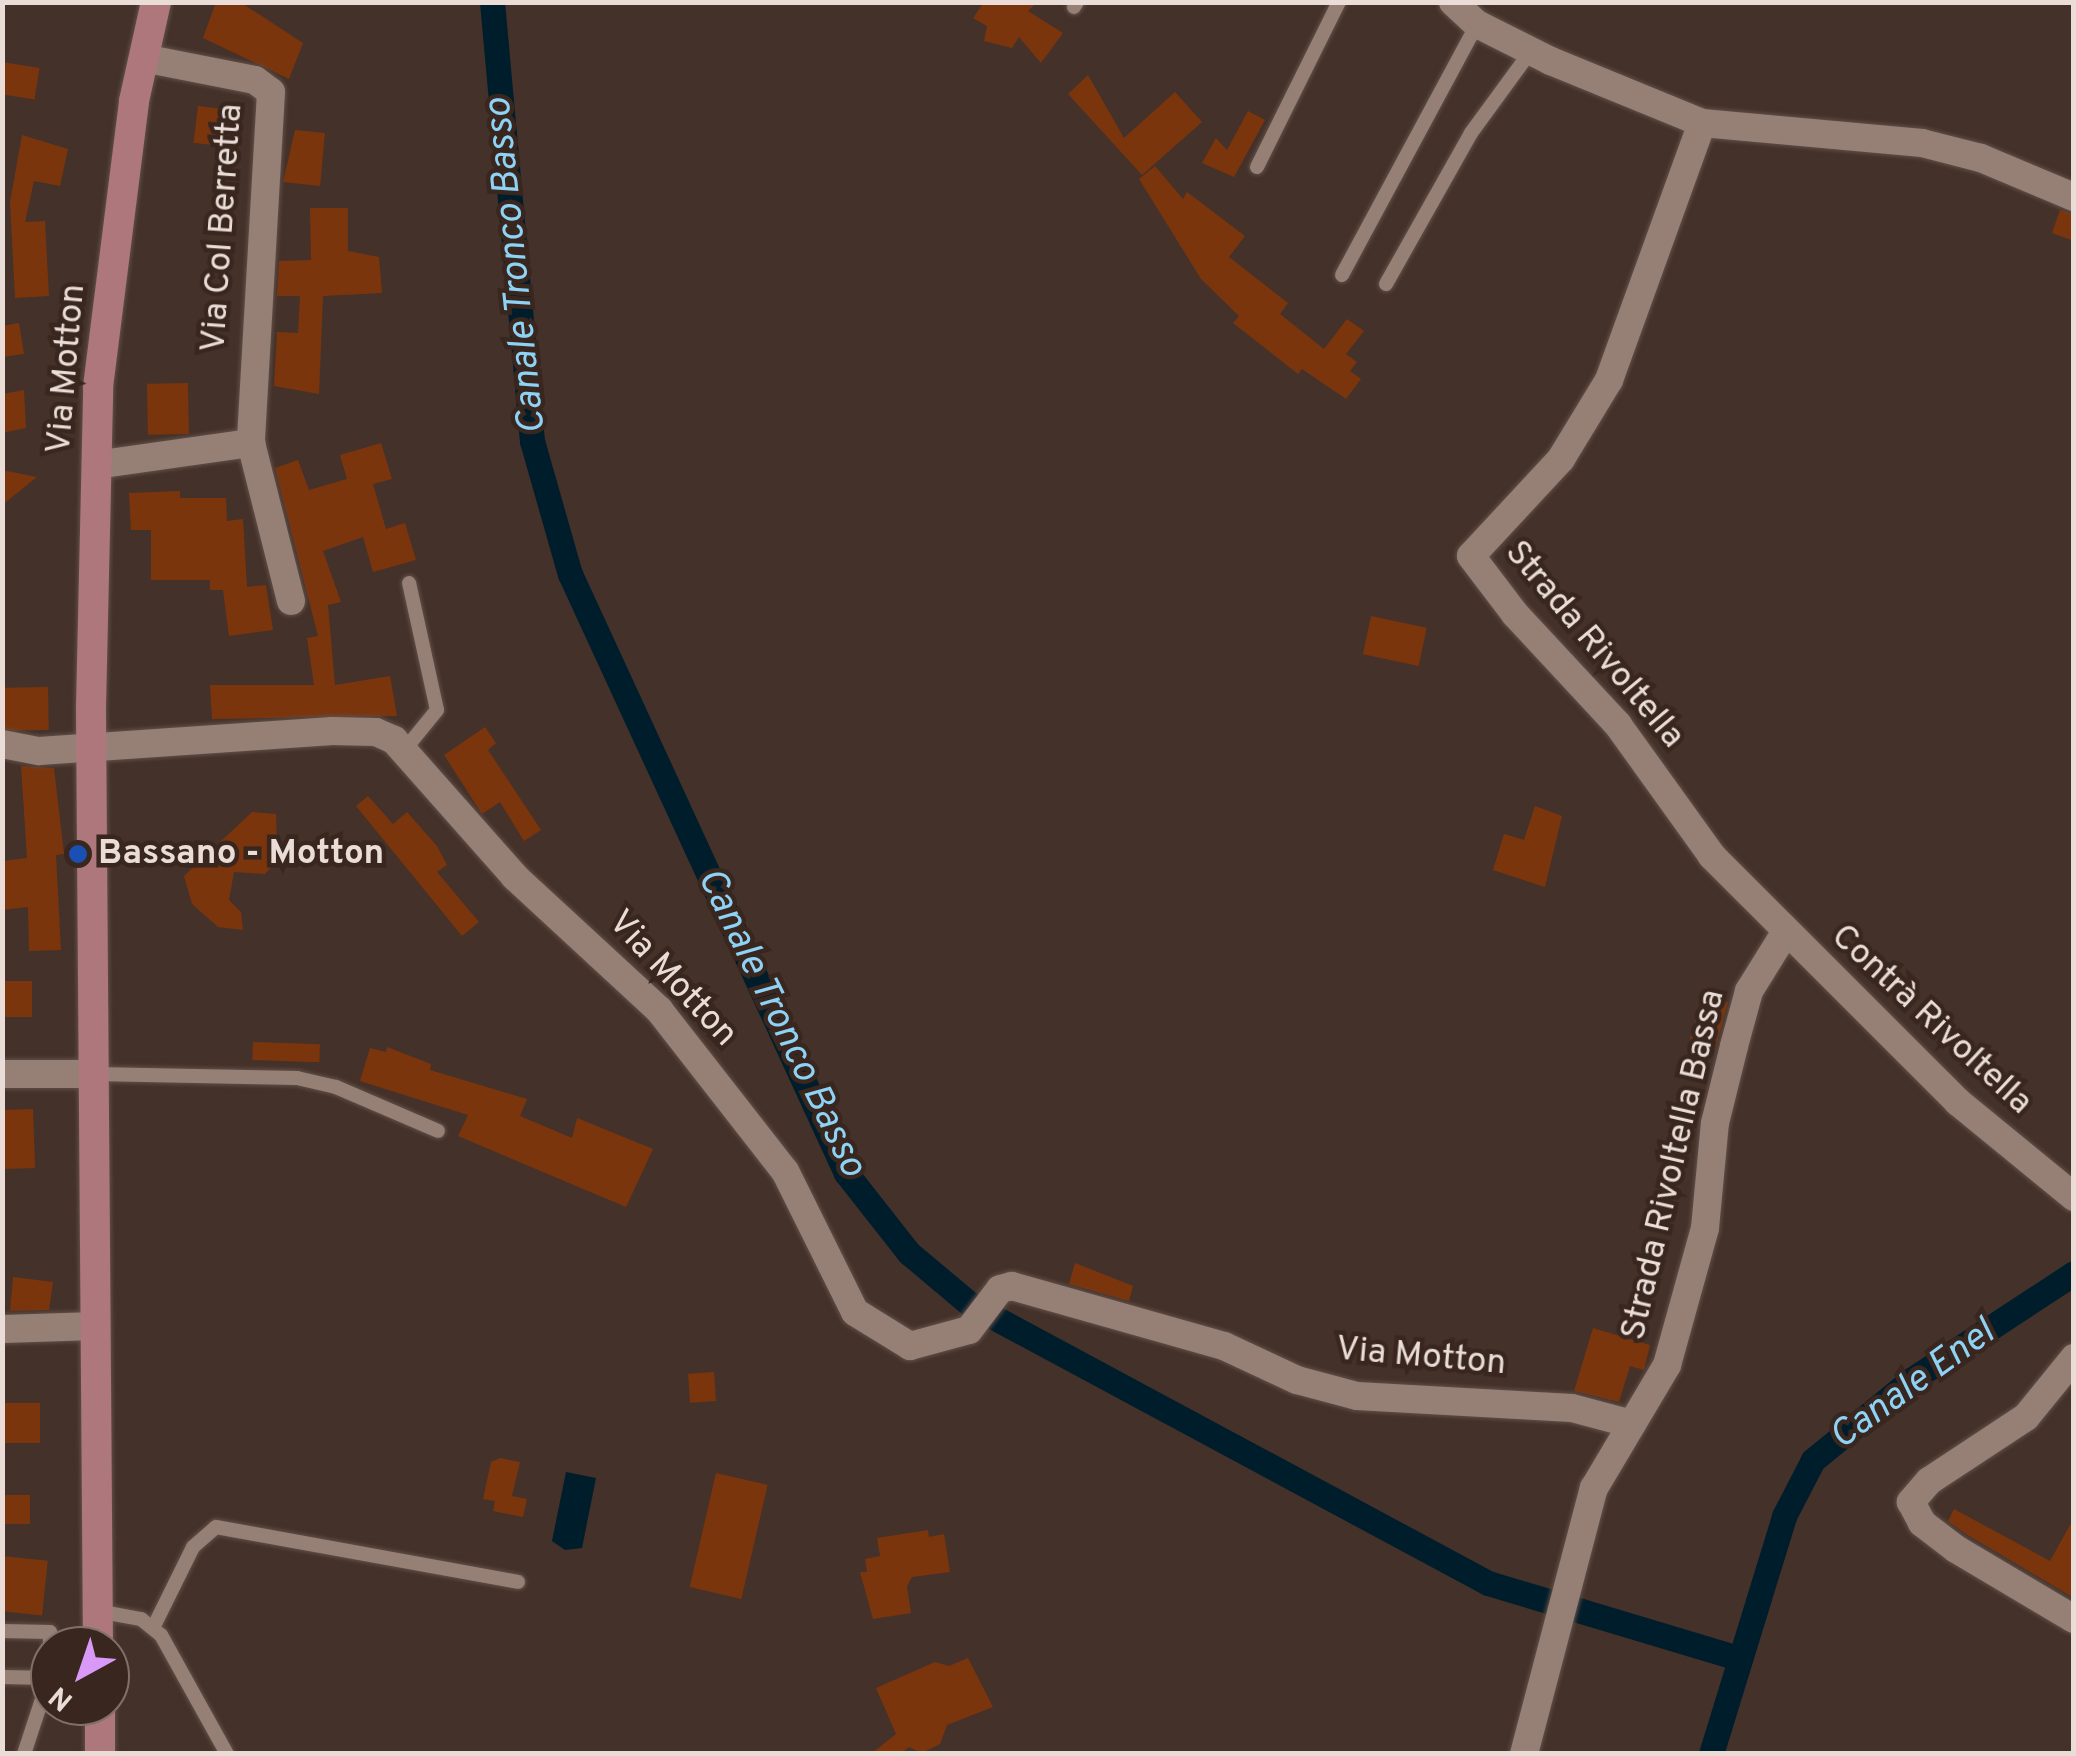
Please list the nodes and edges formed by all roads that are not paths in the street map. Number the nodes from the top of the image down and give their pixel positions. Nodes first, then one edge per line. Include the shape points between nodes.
1 (156, 2) edge
2 (1339, 2) edge
3 (1454, 2) edge
4 (1477, 24) junction
5 (1531, 51) junction
6 (144, 58) junction
7 (1702, 123) junction
8 (1257, 167) dead end
9 (2074, 197) edge
10 (1342, 275) dead end
11 (1386, 284) dead end
12 (251, 443) junction
13 (96, 464) junction
14 (409, 583) dead end
15 (290, 601) dead end
16 (2, 744) edge
17 (95, 746) junction
18 (406, 748) junction
19 (1786, 933) junction
20 (2, 1074) edge
21 (94, 1074) junction
22 (438, 1131) dead end
23 (2074, 1197) edge
24 (96, 1326) junction
25 (2, 1329) edge
26 (2074, 1358) edge
27 (1632, 1424) junction
28 (518, 1582) dead end
29 (96, 1611) junction
30 (2074, 1619) edge
31 (97, 1626) edge
32 (153, 1628) junction
33 (2, 1631) edge
34 (30, 1632) edge
35 (2, 1677) edge
36 (30, 1678) edge
37 (34, 1726) edge
38 (100, 1726) edge
39 (24, 1754) edge
40 (100, 1754) edge
41 (227, 1754) edge
42 (1524, 1754) edge

1 - 6 main road, Via Motton
2 - 8 lane
3 - 4 street
4 - 5 street
4 - 10 lane
5 - 7 street
5 - 11 lane via 1472,132
6 - 12 street, Via Col Berretta via 254,80 271,92
6 - 13 main road, Via Motton via 98,387
7 - 9 street via 1922,142
7 - 19 street, Strada Rivoltella via 1609,380 1561,460 1471,556 1618,725 1712,856
12 - 13 street
12 - 15 street, Via Col Berretta
13 - 17 main road, Via Motton
14 - 18 lane via 437,710
16 - 17 street via 40,751
17 - 18 street via 332,731 376,732
17 - 21 main road, Via Motton
18 - 27 street, Via Motton via 515,877 659,1010 785,1171 855,1312 910,1346 969,1330 1000,1289 1027,1289 1224,1346 1297,1380 1357,1396 1572,1408
19 - 23 street, Contrà Rivoltella via 1958,1102
19 - 27 street, Strada Rivoltella Bassa via 1749,992 1716,1123 1705,1228 1685,1306 1667,1364
20 - 21 street
21 - 22 lane via 297,1078 336,1086
21 - 24 main road, Via Motton
24 - 25 street
24 - 29 main road, Via Motton
26 - 30 street via 2026,1417 1930,1481 1911,1502 1922,1523 1956,1549
27 - 42 street, Strada Rivoltella Bassa via 1594,1488
28 - 32 lane via 216,1527 193,1547
29 - 31 main road, Via Motton
29 - 32 lane via 141,1618
32 - 41 lane
33 - 34 lane
35 - 36 lane
37 - 39 lane
38 - 40 main road

